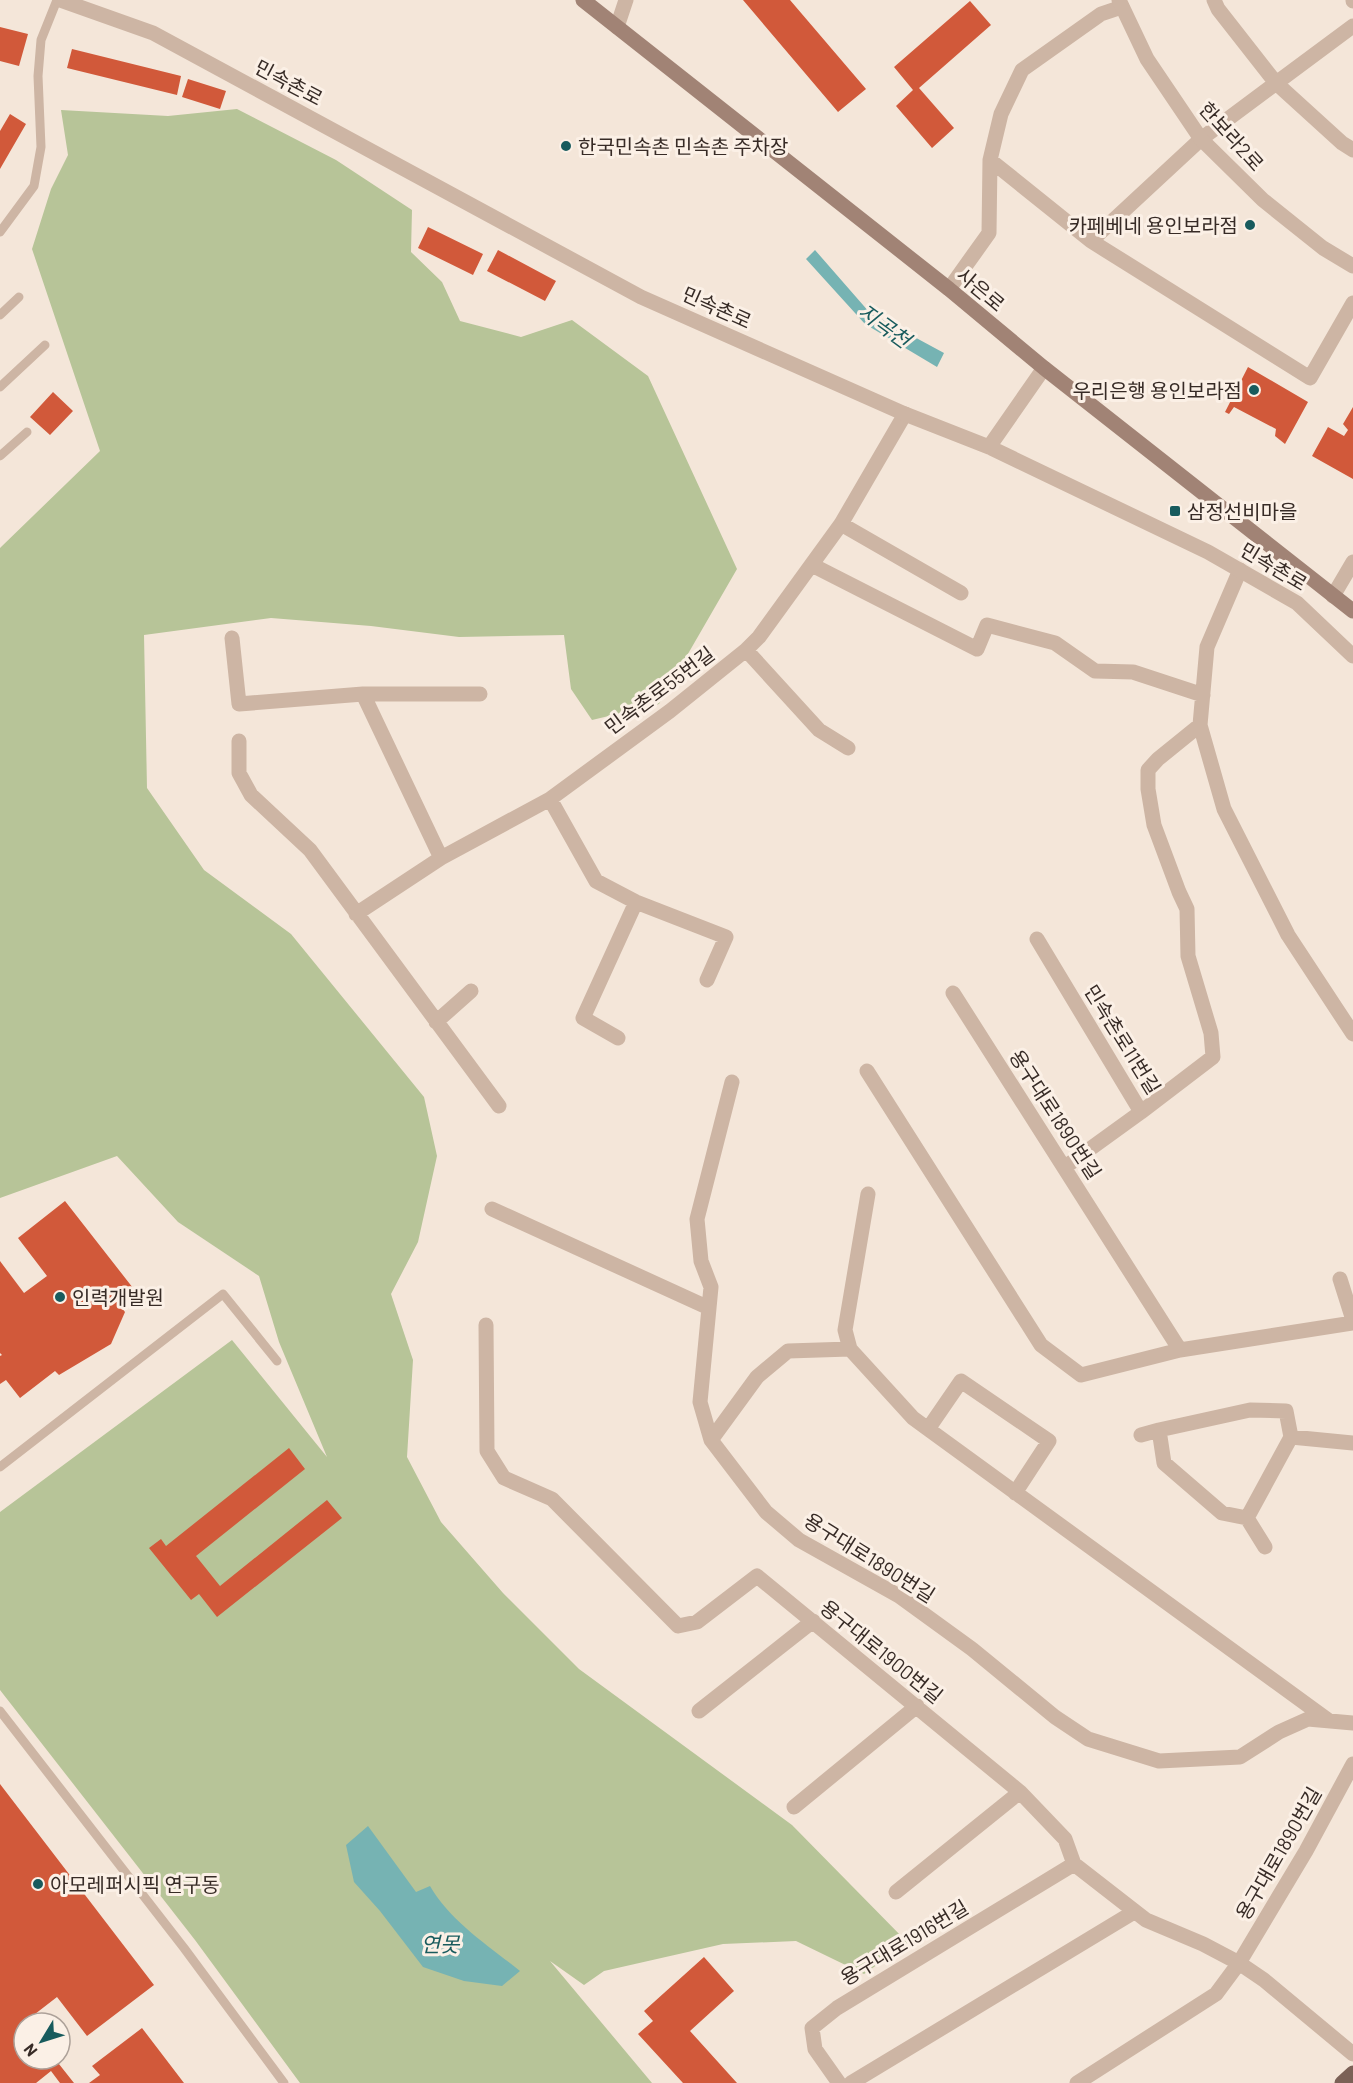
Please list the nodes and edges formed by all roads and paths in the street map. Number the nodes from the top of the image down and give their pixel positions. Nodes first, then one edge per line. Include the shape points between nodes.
1 (58, 0) edge
2 (582, 0) edge
3 (626, 0) edge
4 (1214, 0) edge
5 (1121, 4) edge
6 (1353, 26) edge
7 (616, 27) junction
8 (1276, 83) junction
9 (1201, 139) junction
10 (1353, 150) edge
11 (990, 160) junction
12 (0, 232) edge
13 (1090, 241) junction
14 (1353, 266) edge
15 (949, 289) junction
16 (19, 297) dead end
17 (1353, 303) edge
18 (0, 315) edge
19 (45, 345) dead end
20 (1044, 368) junction
21 (0, 387) edge
22 (905, 414) junction
23 (27, 432) dead end
24 (989, 447) junction
25 (0, 456) edge
26 (842, 524) junction
27 (1353, 562) edge
28 (812, 565) junction
29 (1240, 570) junction
30 (961, 593) dead end
31 (1333, 596) junction
32 (1353, 611) edge
33 (232, 638) dead end
34 (746, 650) junction
35 (1353, 656) edge
36 (363, 694) junction
37 (480, 694) dead end
38 (1203, 695) junction
39 (1200, 725) junction
40 (239, 741) dead end
41 (848, 748) dead end
42 (550, 799) junction
43 (441, 858) junction
44 (636, 902) junction
45 (356, 914) junction
46 (1037, 939) dead end
47 (706, 980) dead end
48 (471, 991) dead end
49 (953, 993) dead end
50 (436, 1022) junction
51 (1353, 1034) edge
52 (618, 1038) dead end
53 (867, 1071) dead end
54 (732, 1082) dead end
55 (498, 1106) dead end
56 (1141, 1112) junction
57 (1065, 1167) junction
58 (868, 1194) dead end
59 (492, 1209) dead end
60 (1340, 1279) dead end
61 (709, 1308) junction
62 (1353, 1322) edge
63 (486, 1325) dead end
64 (850, 1349) junction
65 (1180, 1350) junction
66 (277, 1361) dead end
67 (928, 1429) junction
68 (1159, 1430) junction
69 (1141, 1435) dead end
70 (1291, 1437) junction
71 (711, 1440) junction
72 (1353, 1443) edge
73 (0, 1467) edge
74 (1015, 1493) junction
75 (1247, 1518) junction
76 (1265, 1547) dead end
77 (813, 1621) junction
78 (917, 1706) junction
79 (0, 1711) edge
80 (699, 1711) dead end
81 (1330, 1722) junction
82 (1353, 1723) edge
83 (1353, 1764) edge
84 (1020, 1792) junction
85 (794, 1807) dead end
86 (1074, 1864) junction
87 (896, 1892) dead end
88 (1134, 1912) junction
89 (1239, 1963) junction
90 (1353, 2054) edge
91 (1353, 2073) edge
92 (284, 2083) edge
93 (839, 2083) edge
94 (851, 2083) edge
95 (1077, 2083) edge
96 (1342, 2083) edge

1 - 12 lane via 42,40 38,76 41,147 34,186
1 - 22 street, 민속촌로 via 153,33 641,297
2 - 7 main road, 사은로
3 - 7 street
4 - 8 street
5 - 9 street, 한보라2로 via 1148,59
5 - 11 street via 1022,70 1001,114
6 - 8 street
7 - 15 main road, 사은로
8 - 9 street
8 - 10 street
9 - 13 street
9 - 14 street, 한보라2로 via 1263,200 1323,248
11 - 13 street
11 - 15 street via 989,233
13 - 17 street via 1310,378
15 - 20 main road, 사은로
16 - 18 lane
19 - 21 lane
20 - 24 street
20 - 31 main road, 사은로
22 - 24 street, 민속촌로
22 - 26 street, 민속촌로55번길
23 - 25 lane
24 - 29 street, 민속촌로
26 - 28 street, 민속촌로55번길
26 - 30 street
27 - 31 street
28 - 34 street, 민속촌로55번길
28 - 38 street via 977,650 987,625 1055,643 1095,670 1133,672
29 - 35 street, 민속촌로 via 1297,603
29 - 38 street via 1207,647
31 - 32 main road, 사은로
33 - 36 street via 239,704
34 - 41 street via 819,730
34 - 42 street, 민속촌로55번길
36 - 37 street
36 - 43 street
38 - 39 street
39 - 51 street via 1224,809 1288,935
39 - 56 street, 민속촌로11번길 via 1148,770 1148,789 1154,825 1187,909 1188,956 1211,1033 1213,1057
40 - 45 street via 238,773 251,795 310,850
42 - 43 street, 민속촌로55번길
42 - 44 street via 596,880
43 - 45 street, 민속촌로55번길
44 - 47 street via 726,937
44 - 52 street via 583,1018
45 - 50 street
46 - 56 street, 민속촌로11번길
48 - 50 street
49 - 57 street, 용구대로1890번길
50 - 55 street
53 - 65 street via 1041,1345 1081,1375
54 - 61 street, 용구대로1890번길 via 697,1219 701,1261 711,1287
56 - 57 street
57 - 65 street, 용구대로1890번길
58 - 64 street via 845,1330
59 - 61 street
60 - 62 street
61 - 71 street, 용구대로1890번길 via 700,1402
62 - 65 street
63 - 77 street, 용구대로1900번길 via 488,1451 504,1478 552,1499 678,1626 697,1622 757,1576
64 - 67 street via 913,1418
64 - 71 street via 788,1351 757,1377
66 - 73 lane via 223,1294
67 - 74 street
67 - 74 street via 961,1382 1049,1441
68 - 69 street
68 - 70 street via 1250,1410 1286,1411
68 - 75 street via 1164,1463 1222,1513
70 - 72 street
70 - 75 street
71 - 81 street, 용구대로1890번길 via 766,1512 800,1540 899,1596 1088,1739 1159,1761 1240,1757 1308,1719
74 - 81 street
75 - 76 street
77 - 78 street, 용구대로1900번길
77 - 80 street
78 - 84 street, 용구대로1900번길
78 - 85 street
79 - 92 lane
81 - 82 street, 용구대로1890번길
83 - 89 street, 용구대로1890번길
84 - 86 street, 용구대로1900번길 via 1065,1839
84 - 87 street
86 - 88 street, 용구대로1900번길
86 - 93 street, 용구대로1916번길 via 837,2008 812,2028 815,2049
88 - 89 street, 용구대로1900번길
88 - 94 street
89 - 90 street, 용구대로1900번길
89 - 95 street, 용구대로1890번길 via 1216,1994
91 - 96 main road

